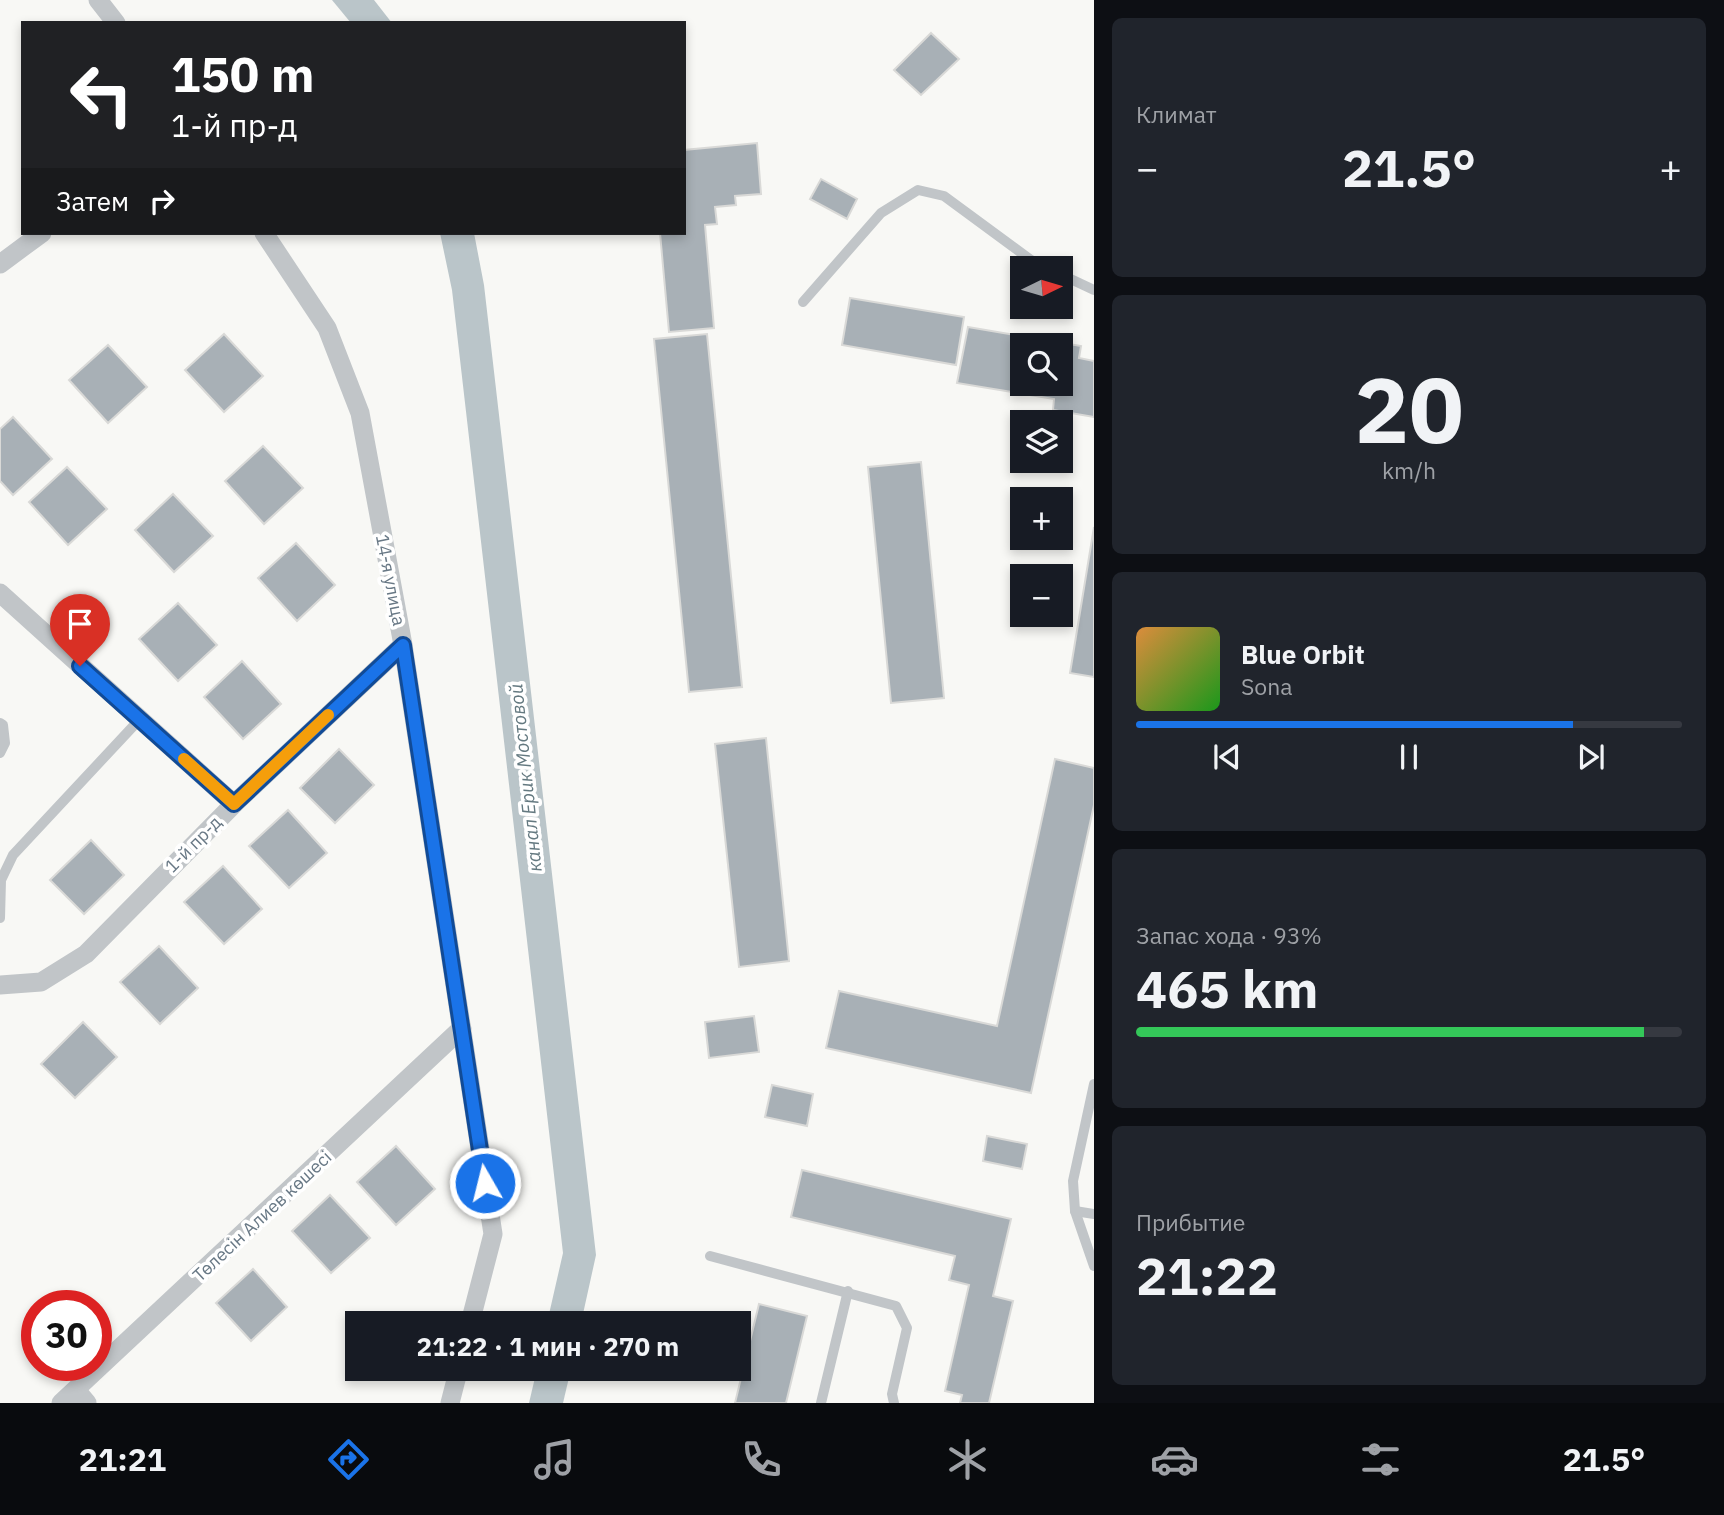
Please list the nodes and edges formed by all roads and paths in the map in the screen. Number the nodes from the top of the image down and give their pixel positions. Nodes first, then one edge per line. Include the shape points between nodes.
1 (98, 0) edge
2 (114, 21) edge
3 (38, 235) edge
4 (265, 235) edge
5 (1026, 256) edge
6 (0, 264) edge
7 (1073, 280) edge
8 (1094, 290) edge
9 (803, 302) dead end
10 (0, 593) edge
11 (403, 645) junction
12 (139, 720) junction
13 (0, 723) edge
14 (0, 752) edge
15 (234, 804) junction
16 (0, 918) edge
17 (0, 985) edge
18 (462, 1028) junction
19 (1094, 1084) edge
20 (1075, 1211) junction
21 (1094, 1214) edge
22 (710, 1256) dead end
23 (1094, 1266) edge
24 (848, 1291) junction
25 (473, 1311) edge
26 (456, 1381) edge
27 (75, 1399) edge
28 (450, 1403) edge
29 (821, 1403) edge
30 (894, 1403) edge

1 - 2 street
3 - 6 street
4 - 11 street, 14-я улица via 327,328 360,413
5 - 9 lane via 944,196 918,190 881,213
7 - 8 lane
10 - 12 street
11 - 15 street, 1-й пр-д
11 - 18 street, 14-я улица
12 - 15 street
12 - 16 lane via 12,855 1,880
13 - 14 lane via 5,743
15 - 17 street, 1-й пр-д via 86,954 41,982
18 - 25 street, 14-я улица via 493,1234
18 - 27 street, Төлесін Алиев көшесі
19 - 20 lane via 1073,1181
20 - 21 lane
20 - 23 lane
22 - 24 lane
24 - 29 lane
24 - 30 lane via 896,1306 907,1328 892,1394
26 - 28 street

